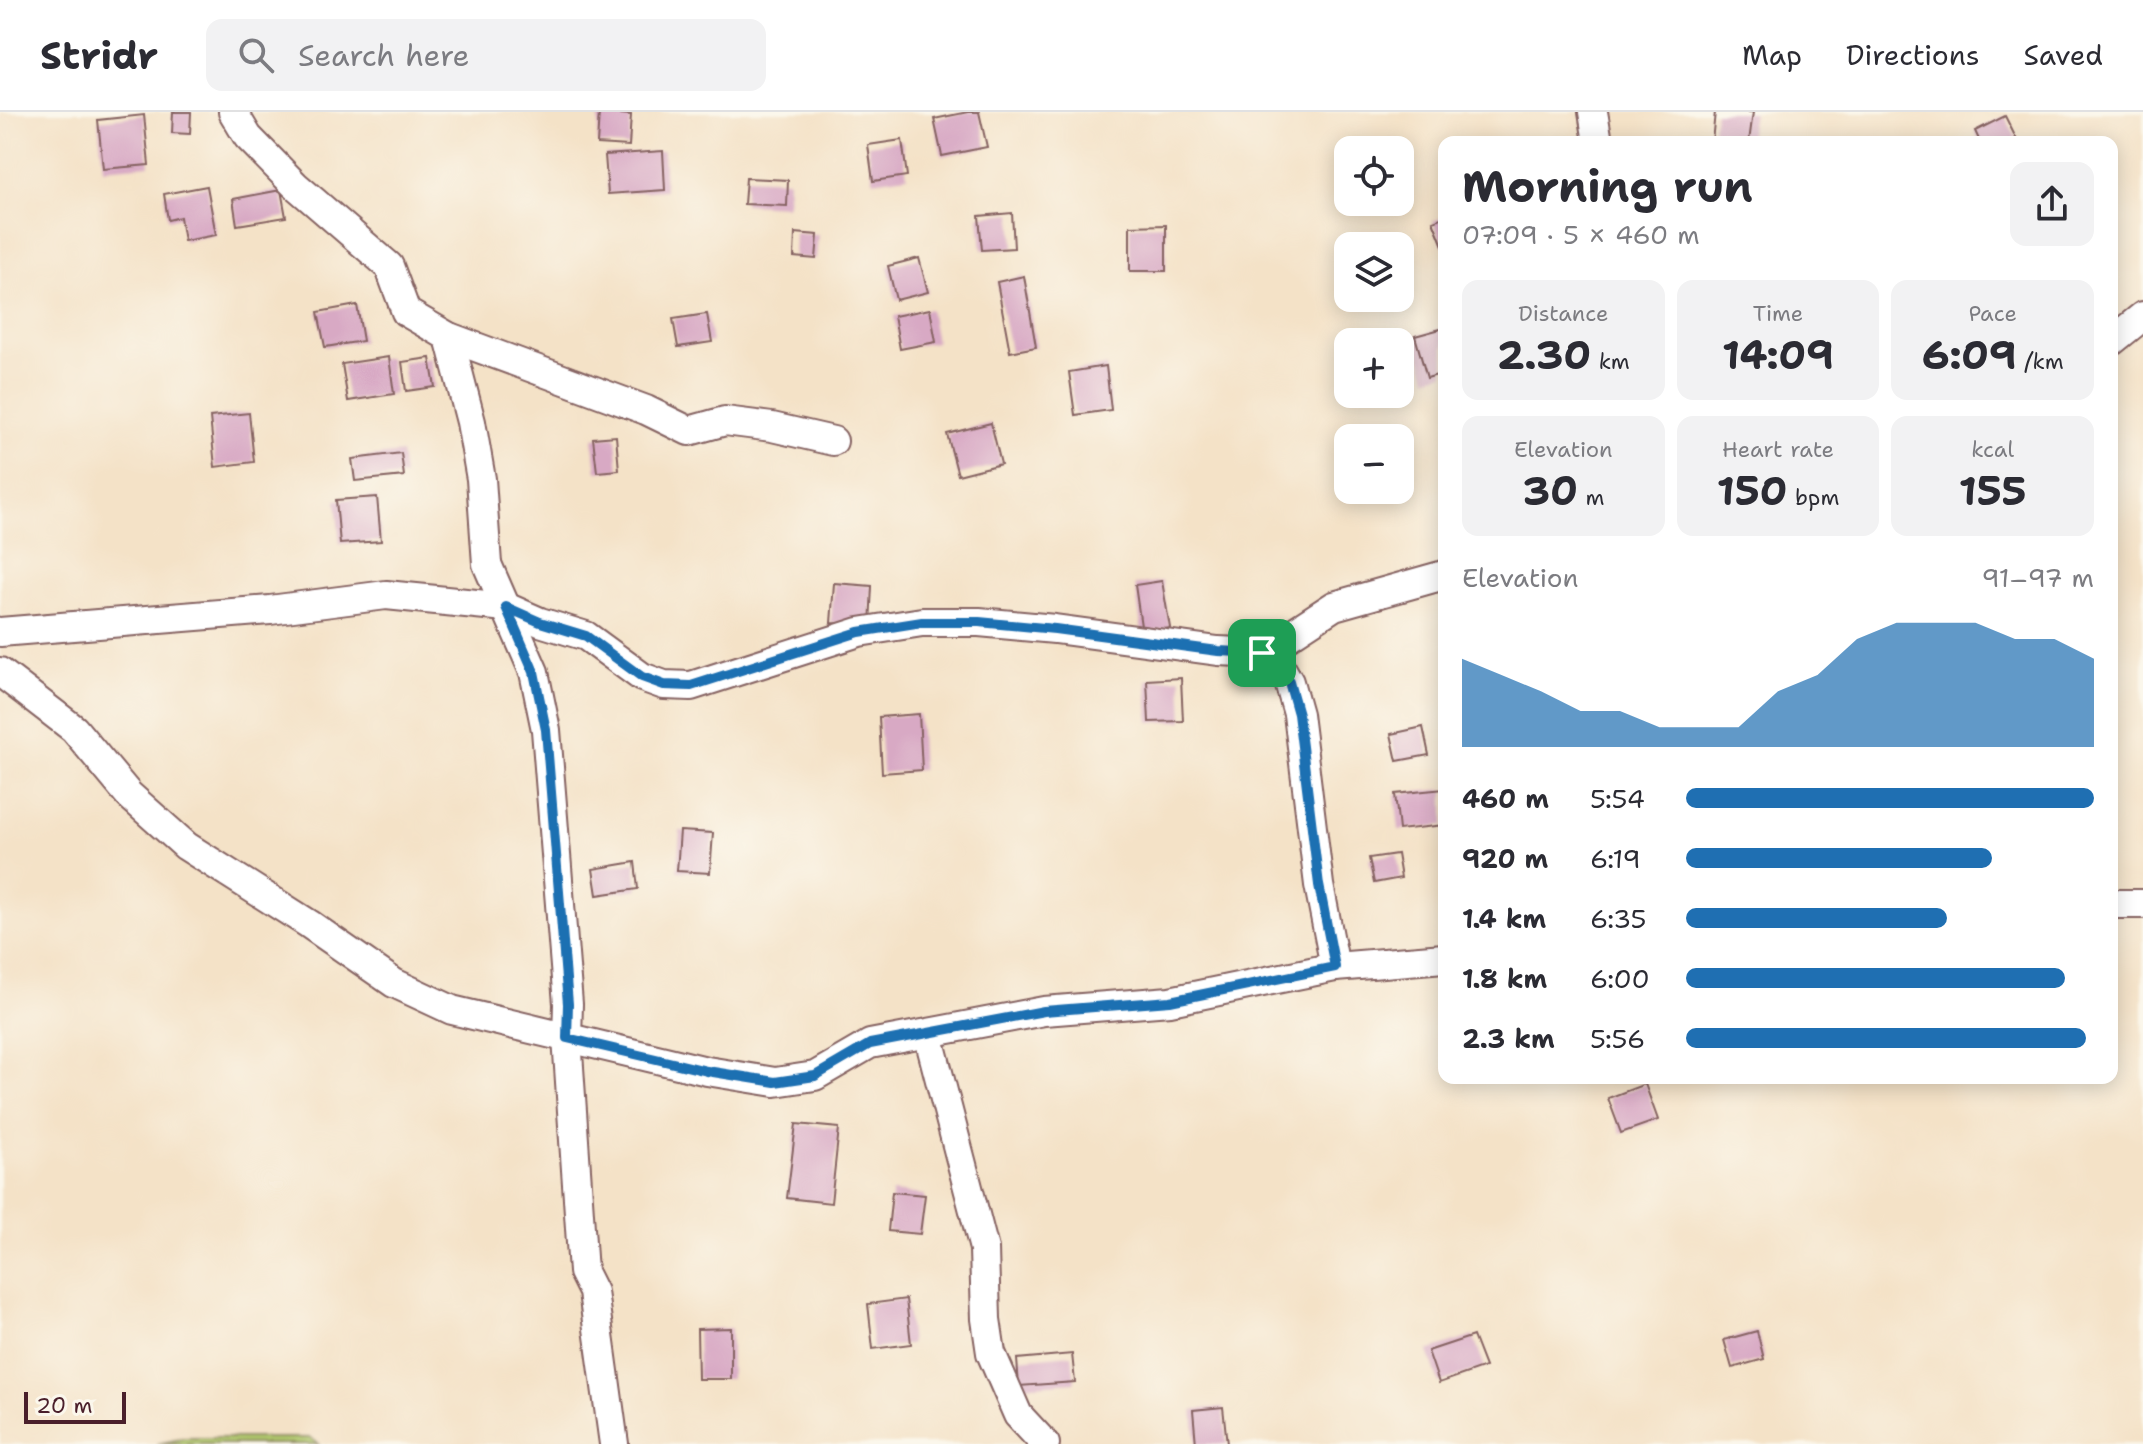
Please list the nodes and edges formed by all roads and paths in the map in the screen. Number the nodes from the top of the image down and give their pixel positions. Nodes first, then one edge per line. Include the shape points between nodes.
1 (233, 112) edge
2 (1593, 112) edge
3 (1597, 136) edge
4 (2143, 316) edge
5 (2118, 336) edge
6 (449, 337) junction
7 (833, 441) dead end
8 (1438, 577) edge
9 (506, 607) junction
10 (0, 632) edge
11 (1262, 653) junction
12 (0, 672) edge
13 (2118, 904) edge
14 (2143, 904) edge
15 (1438, 958) edge
16 (1335, 967) junction
17 (928, 1034) junction
18 (567, 1038) junction
19 (614, 1444) edge
20 (1045, 1444) edge

1 - 6 street via 248,137 295,185 389,266 406,312
2 - 3 street
4 - 5 street
6 - 7 street via 689,431 725,421
6 - 9 street via 474,436 487,564
8 - 11 street via 1334,606
9 - 10 street via 386,595
9 - 11 street via 586,636 642,677 664,685 691,686 859,632 922,622 979,622
9 - 18 street via 534,672 546,730
11 - 16 street via 1281,668 1298,714
12 - 18 street via 74,729 129,795 186,846 394,983 452,1010
13 - 14 street
15 - 16 street
16 - 17 street via 1170,1001 1044,1011
17 - 18 street via 870,1044 815,1076 775,1082
17 - 20 street via 984,1249 991,1353 1018,1415
18 - 19 street via 583,1272 593,1292

